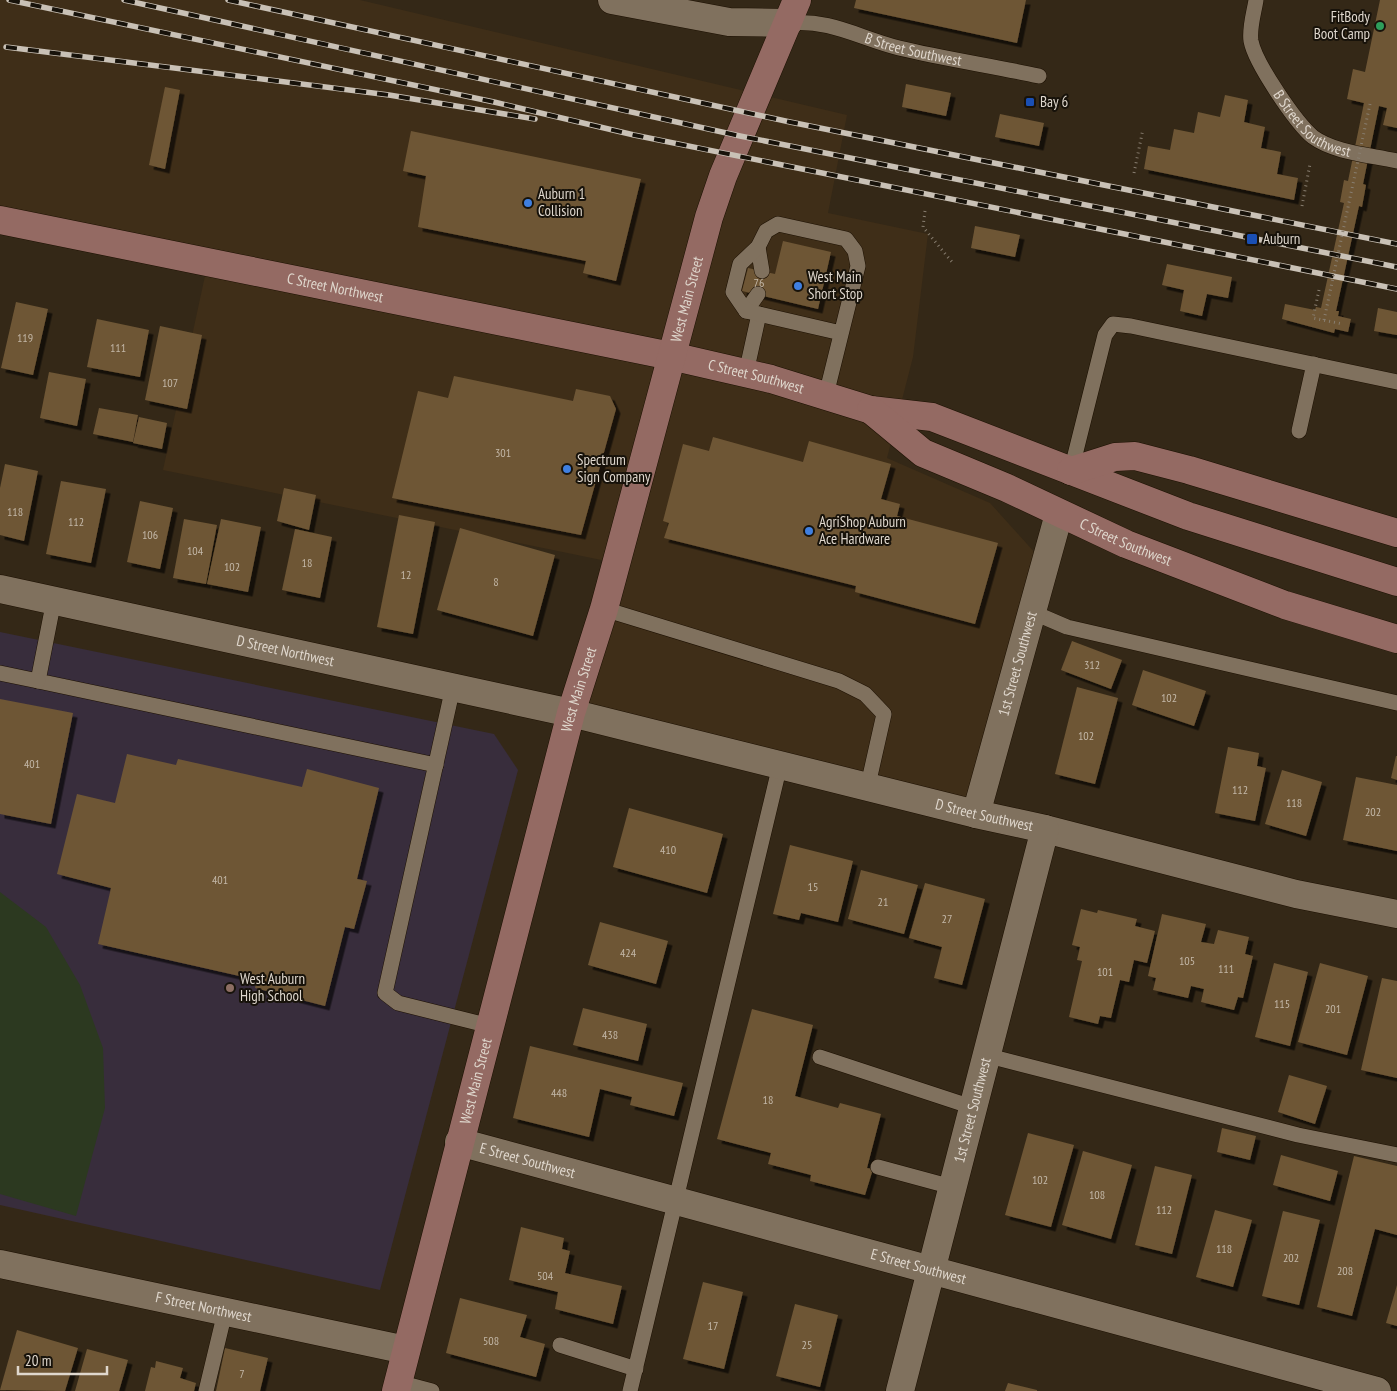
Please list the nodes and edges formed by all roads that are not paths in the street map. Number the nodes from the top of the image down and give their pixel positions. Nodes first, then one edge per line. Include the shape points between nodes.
1 (1256, 0) edge
2 (630, 2) edge
3 (793, 12) edge
4 (1039, 76) dead end
5 (1397, 161) edge
6 (0, 220) edge
7 (758, 247) junction
8 (762, 271) dead end
9 (758, 294) dead end
10 (752, 313) junction
11 (842, 333) junction
12 (671, 356) junction
13 (1314, 364) junction
14 (746, 373) junction
15 (1397, 382) edge
16 (826, 395) junction
17 (870, 410) junction
18 (1299, 431) dead end
19 (1071, 471) junction
20 (1059, 514) junction
21 (1397, 533) edge
22 (1397, 582) edge
23 (0, 589) edge
24 (54, 600) junction
25 (604, 609) junction
26 (1032, 612) junction
27 (1397, 639) edge
28 (0, 674) edge
29 (38, 681) junction
30 (453, 687) junction
31 (1397, 703) edge
32 (571, 713) junction
33 (436, 764) junction
34 (780, 765) junction
35 (868, 786) junction
36 (976, 814) junction
37 (1045, 829) junction
38 (1397, 914) edge
39 (490, 1026) junction
40 (985, 1055) junction
41 (820, 1057) dead end
42 (972, 1107) junction
43 (459, 1142) junction
44 (1397, 1155) edge
45 (878, 1168) dead end
46 (952, 1187) junction
47 (676, 1200) junction
48 (0, 1264) edge
49 (930, 1271) junction
50 (225, 1312) junction
51 (560, 1345) dead end
52 (406, 1350) junction
53 (636, 1369) junction
54 (397, 1386) edge
55 (206, 1391) edge
56 (432, 1391) edge
57 (630, 1391) edge
58 (900, 1391) edge
59 (1377, 1391) edge

1 - 5 lane, B Street Southwest via 1251,40 1256,56 1292,113 1314,137 1337,148
2 - 3 street via 729,22
3 - 4 lane, B Street Southwest via 804,22 832,26 898,48
3 - 12 main road, West Main Street via 723,176
6 - 12 main road, C Street Northwest
7 - 8 lane
7 - 10 lane via 740,264 733,292
7 - 11 lane via 766,231 778,224 846,239 855,251 858,266
9 - 10 lane
10 - 11 lane
10 - 14 lane
11 - 16 lane
12 - 14 main road, C Street Southwest
12 - 25 main road, West Main Street
13 - 15 lane
13 - 18 lane
13 - 19 lane via 1113,324 1105,335
14 - 16 main road, C Street Southwest
16 - 17 main road, C Street Southwest
17 - 19 main road, C Street Southwest via 932,417
17 - 20 main road, C Street Southwest via 923,454 1007,488
19 - 21 main road via 1115,457 1135,456
19 - 22 main road, C Street Southwest via 1197,519
20 - 26 street, 1st Street Southwest
20 - 27 main road, C Street Southwest via 1207,577 1285,606
23 - 24 street, D Street Northwest
24 - 29 lane
24 - 30 street, D Street Northwest
25 - 32 main road, West Main Street
25 - 35 lane via 839,681 865,694 884,714
26 - 31 lane via 1067,627
26 - 36 street, 1st Street Southwest
28 - 29 lane
29 - 33 lane
30 - 32 street, D Street Northwest
30 - 33 lane
32 - 34 street, D Street Southwest
32 - 39 main road, West Main Street
33 - 39 lane via 385,993 398,1003
34 - 35 street, D Street Southwest
34 - 47 lane
35 - 36 street, D Street Southwest
36 - 37 street, D Street Southwest
37 - 38 street, D Street Southwest via 1296,894
37 - 40 street, 1st Street Southwest
39 - 43 main road, West Main Street
40 - 42 street, 1st Street Southwest
40 - 44 lane via 1298,1135
41 - 42 lane
42 - 46 street, 1st Street Southwest
43 - 47 street, E Street Southwest
43 - 52 main road, West Main Street
45 - 46 lane
46 - 49 street, 1st Street Southwest
47 - 49 street, E Street Southwest
47 - 53 lane
48 - 50 street, F Street Northwest
49 - 58 street, 1st Street Southwest
49 - 59 street, E Street Southwest
50 - 52 street, F Street Northwest
50 - 55 lane
51 - 53 lane
52 - 54 main road, West Main Street
53 - 57 lane
54 - 56 lane

